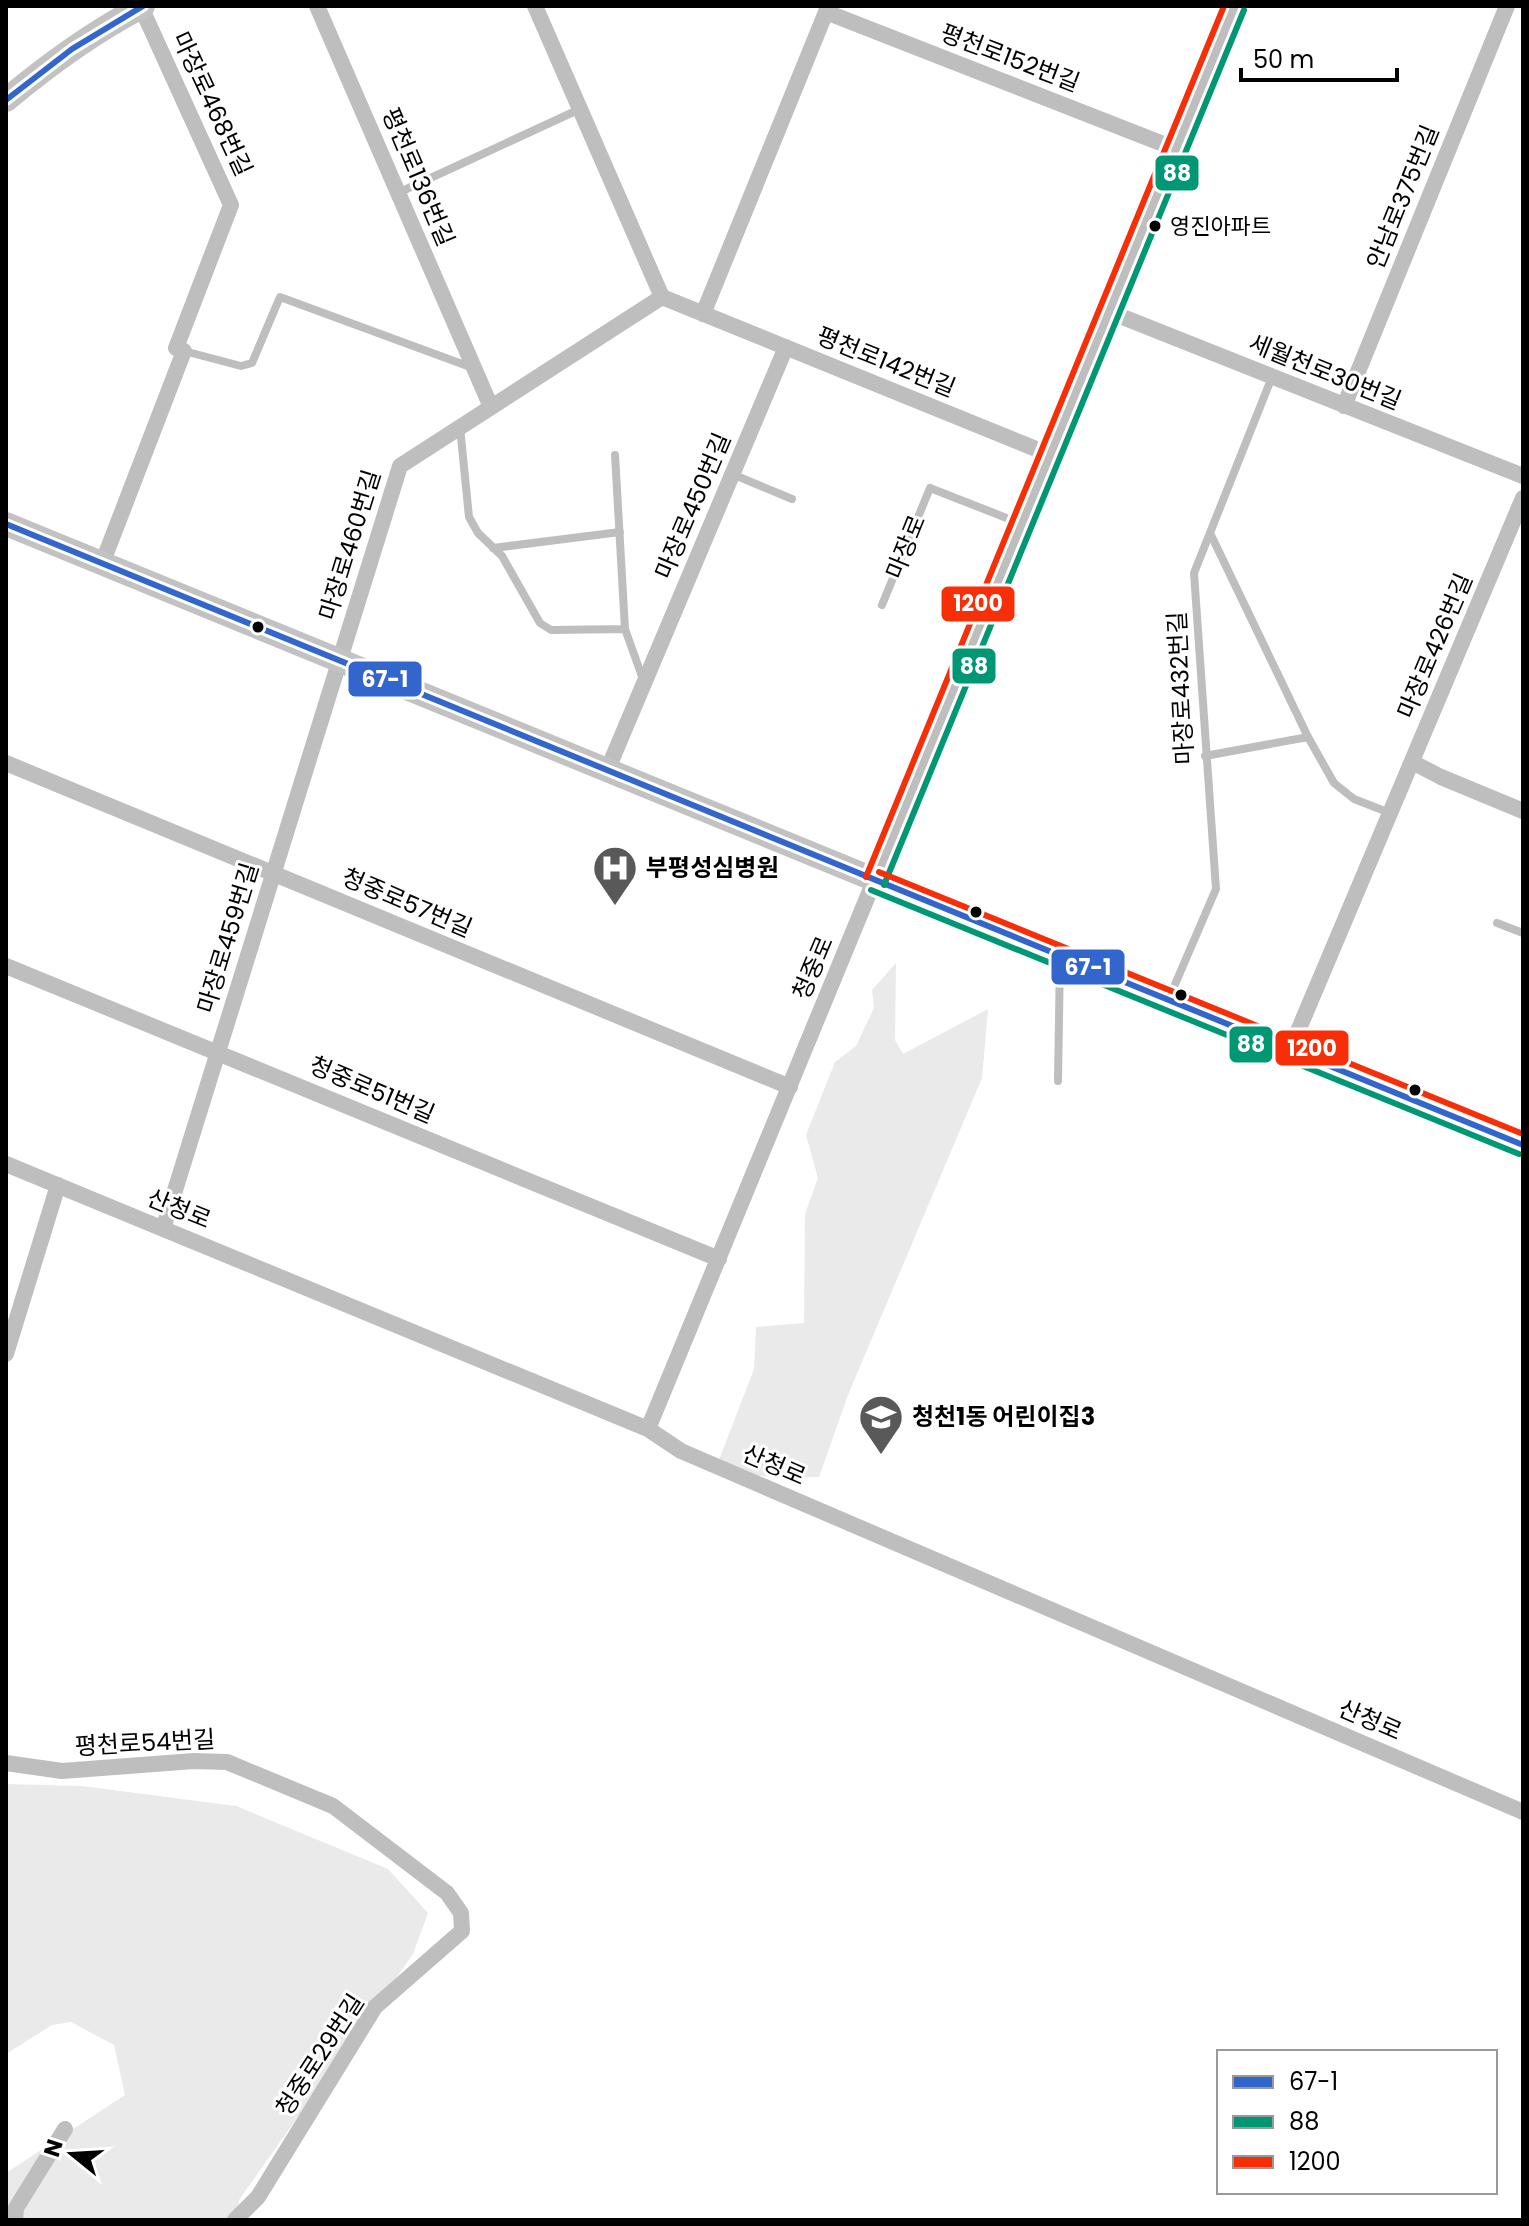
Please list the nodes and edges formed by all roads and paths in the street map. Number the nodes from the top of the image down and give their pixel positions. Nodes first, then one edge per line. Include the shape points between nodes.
1 (142, 6) edge
2 (317, 6) edge
3 (535, 6) edge
4 (1235, 6) edge
5 (1507, 6) edge
6 (827, 9) edge
7 (6, 100) edge
8 (580, 109) junction
9 (1176, 149) junction
10 (398, 193) junction
11 (662, 297) junction
12 (1110, 312) junction
13 (703, 314) junction
14 (786, 347) junction
15 (184, 351) junction
16 (474, 368) junction
17 (1272, 377) junction
18 (1344, 406) junction
19 (491, 407) junction
20 (460, 427) junction
21 (615, 455) dead end
22 (1051, 455) junction
23 (732, 474) junction
24 (1523, 476) edge
25 (1523, 498) edge
26 (792, 499) dead end
27 (6, 524) edge
28 (1022, 524) junction
29 (620, 532) junction
30 (1211, 535) junction
31 (493, 548) junction
32 (102, 564) junction
33 (882, 605) dead end
34 (625, 629) junction
35 (340, 661) junction
36 (644, 683) junction
37 (1308, 737) junction
38 (1205, 756) junction
39 (1412, 762) junction
40 (6, 763) edge
41 (607, 771) junction
42 (1523, 811) edge
43 (1390, 813) junction
44 (274, 873) junction
45 (875, 881) junction
46 (1497, 923) dead end
47 (1523, 933) edge
48 (1060, 956) junction
49 (6, 966) edge
50 (1168, 1001) junction
51 (1290, 1050) junction
52 (218, 1052) junction
53 (1058, 1081) dead end
54 (790, 1087) junction
55 (1523, 1145) edge
56 (6, 1164) edge
57 (58, 1185) junction
58 (163, 1229) junction
59 (719, 1259) junction
60 (6, 1354) edge
61 (648, 1429) junction
62 (6, 1763) edge
63 (1523, 1812) edge
64 (462, 1931) joint
65 (65, 2129) dead end
66 (15, 2220) edge
67 (235, 2220) edge

1 - 7 main road via 103,27
1 - 15 street, 마장로468번길 via 231,205 176,348
2 - 10 street, 평천로136번길
3 - 8 street
4 - 9 street, 청중로
5 - 18 street, 안남로375번길
6 - 9 street, 평천로152번길
6 - 13 street, 평천로152번길
8 - 10 lane
8 - 11 street
9 - 12 street, 청중로
10 - 16 street, 평천로136번길
11 - 13 street, 평천로142번길
11 - 19 street, 마장로460번길
12 - 17 street, 세월천로30번길
12 - 22 street, 청중로
13 - 14 street, 평천로142번길
14 - 22 street, 평천로142번길
14 - 23 street, 마장로450번길
15 - 16 lane via 241,366 252,363 280,297
15 - 32 street, 마장로468번길
16 - 19 street, 평천로136번길
17 - 18 street, 세월천로30번길
17 - 30 lane, 마장로432번길
18 - 24 street, 세월천로30번길
19 - 20 street, 마장로460번길
20 - 31 lane via 469,517
20 - 35 street, 마장로460번길 via 400,466
21 - 29 lane, 마장로450번길
22 - 28 street, 청중로
23 - 26 lane
23 - 36 street, 마장로450번길
25 - 39 street, 마장로426번길
27 - 32 main road
28 - 33 lane, 마장로 via 930,488
28 - 45 street, 청중로
29 - 31 lane
29 - 34 lane, 마장로450번길
30 - 37 lane
30 - 38 lane, 마장로432번길 via 1194,573
31 - 34 lane via 540,623 551,630
32 - 35 main road
34 - 36 lane, 마장로450번길
35 - 41 main road
35 - 44 street, 마장로459번길
36 - 41 street, 마장로450번길
37 - 38 lane
37 - 43 lane via 1334,783 1354,799
38 - 50 lane, 마장로432번길 via 1216,889
39 - 42 street
39 - 43 street, 마장로426번길
40 - 44 street, 청중로57번길
41 - 45 main road
43 - 51 street, 마장로426번길
44 - 52 street, 마장로459번길
44 - 54 street, 청중로57번길
45 - 48 main road
45 - 54 street, 청중로
46 - 47 lane
48 - 50 main road
48 - 53 lane
49 - 52 street, 청중로51번길
50 - 51 main road
51 - 55 main road
52 - 58 street, 마장로459번길
52 - 59 street, 청중로51번길
54 - 59 street, 청중로
56 - 57 street, 산청로
57 - 58 street, 산청로
57 - 60 street
58 - 61 street, 산청로
59 - 61 street, 청중로
61 - 63 street, 산청로 via 681,1451
62 - 64 street, 평천로54번길 via 62,1771 227,1762 333,1806 447,1893 461,1913
64 - 67 street, 청중로29번길 via 375,2007 258,2197
65 - 66 street via 16,2208

